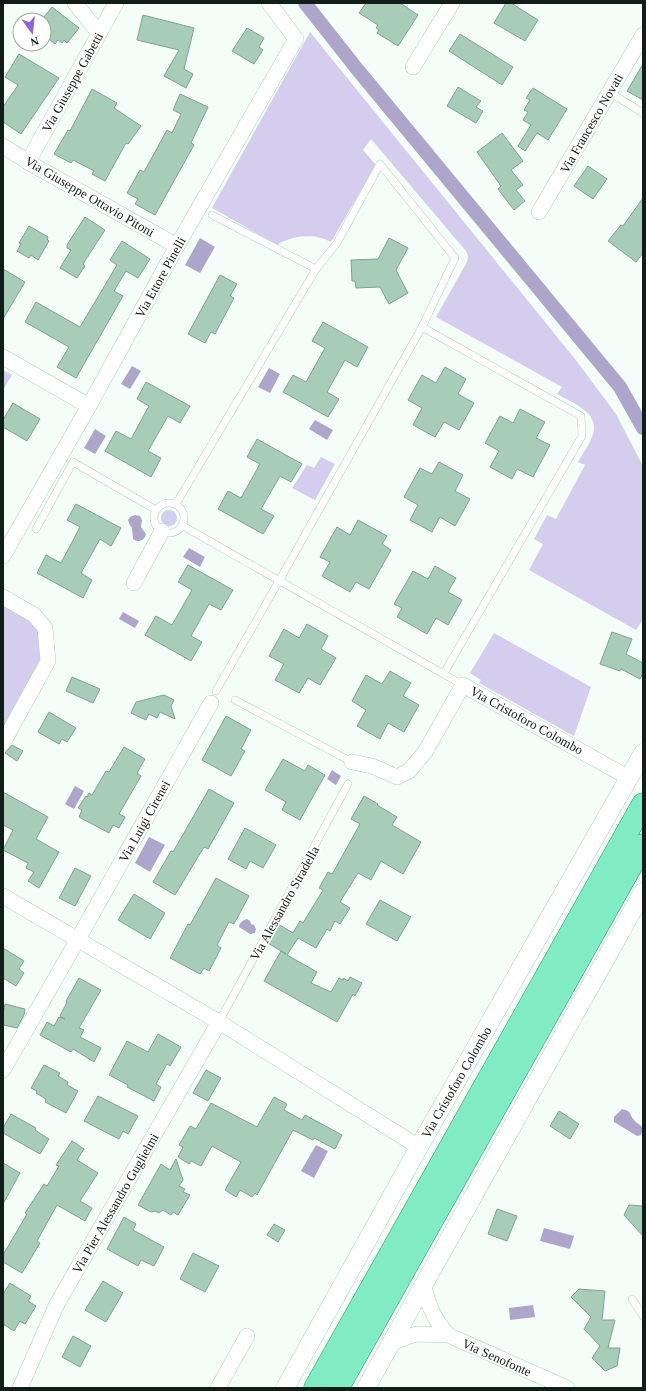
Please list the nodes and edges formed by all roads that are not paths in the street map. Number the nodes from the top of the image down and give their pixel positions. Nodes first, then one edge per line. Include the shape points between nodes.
1 (75, 3) edge
2 (116, 3) edge
3 (269, 3) edge
4 (452, 3) edge
5 (99, 33) junction
6 (643, 34) edge
7 (412, 67) dead end
8 (609, 92) junction
9 (643, 113) edge
10 (3, 146) edge
11 (28, 162) junction
12 (539, 212) dead end
13 (212, 216) dead end
14 (177, 246) junction
15 (316, 269) junction
16 (422, 327) junction
17 (3, 358) edge
18 (89, 406) junction
19 (176, 504) junction
20 (156, 510) junction
21 (182, 526) junction
22 (36, 529) dead end
23 (162, 531) junction
24 (3, 556) edge
25 (279, 581) junction
26 (134, 583) dead end
27 (3, 597) edge
28 (444, 673) junction
29 (463, 685) junction
30 (213, 697) joint
31 (235, 700) dead end
32 (5, 735) edge
33 (643, 754) edge
34 (352, 762) joint
35 (629, 778) junction
36 (348, 784) dead end
37 (643, 804) edge
38 (643, 845) edge
39 (643, 892) edge
40 (3, 896) edge
41 (78, 939) junction
42 (219, 1022) junction
43 (3, 1070) edge
44 (419, 1147) junction
45 (423, 1284) junction
46 (632, 1299) dead end
47 (643, 1316) edge
48 (448, 1335) junction
49 (247, 1336) dead end
50 (391, 1343) junction
51 (20, 1388) edge
52 (218, 1388) edge
53 (285, 1388) edge
54 (315, 1388) edge
55 (338, 1388) edge
56 (366, 1388) edge
57 (567, 1388) edge

1 - 5 street
2 - 5 street, Via Giuseppe Gabetti
3 - 14 street, Via Ettore Pinelli via 296,39
4 - 7 street
5 - 11 street, Via Giuseppe Gabetti
6 - 8 street, Via Francesco Novati
8 - 9 lane
8 - 12 street, Via Francesco Novati
10 - 11 street, Via Giuseppe Ottavio Pitoni
11 - 14 street, Via Giuseppe Ottavio Pitoni
13 - 15 lane
14 - 18 street, Via Ettore Pinelli
15 - 16 lane via 337,243 380,164 455,258
15 - 19 lane
16 - 25 lane
16 - 28 lane via 581,416 582,436
17 - 18 street
18 - 24 street, Via Ettore Pinelli
19 - 20 lane via 165,503
19 - 21 lane via 185,516
20 - 22 lane via 73,462
20 - 23 lane via 155,523
21 - 23 lane via 172,533
21 - 25 lane
23 - 26 street
25 - 28 lane
25 - 30 lane
27 - 32 street via 34,615 45,628 48,661
28 - 29 lane
29 - 34 street, Via Cristoforo Colombo via 425,752 409,771 397,778 372,766
29 - 35 street, Via Cristoforo Colombo
30 - 41 street, Via Luigi Cirenei
31 - 34 lane
33 - 35 street, Via Cristoforo Colombo
35 - 44 street, Via Cristoforo Colombo
36 - 42 lane, Via Alessandro Stradella
37 - 54 main road, Via Cristoforo Colombo
38 - 55 main road
39 - 45 street
40 - 41 street
41 - 42 street
41 - 43 street, Via Luigi Cirenei
42 - 44 street
42 - 51 street, Via Pier Alessandro Guglielmi via 57,1304
44 - 53 street, Via Cristoforo Colombo
45 - 48 street via 430,1308
45 - 50 street
46 - 47 lane
48 - 50 street via 416,1334
48 - 57 street, Via Senofonte
49 - 52 street
50 - 56 street

